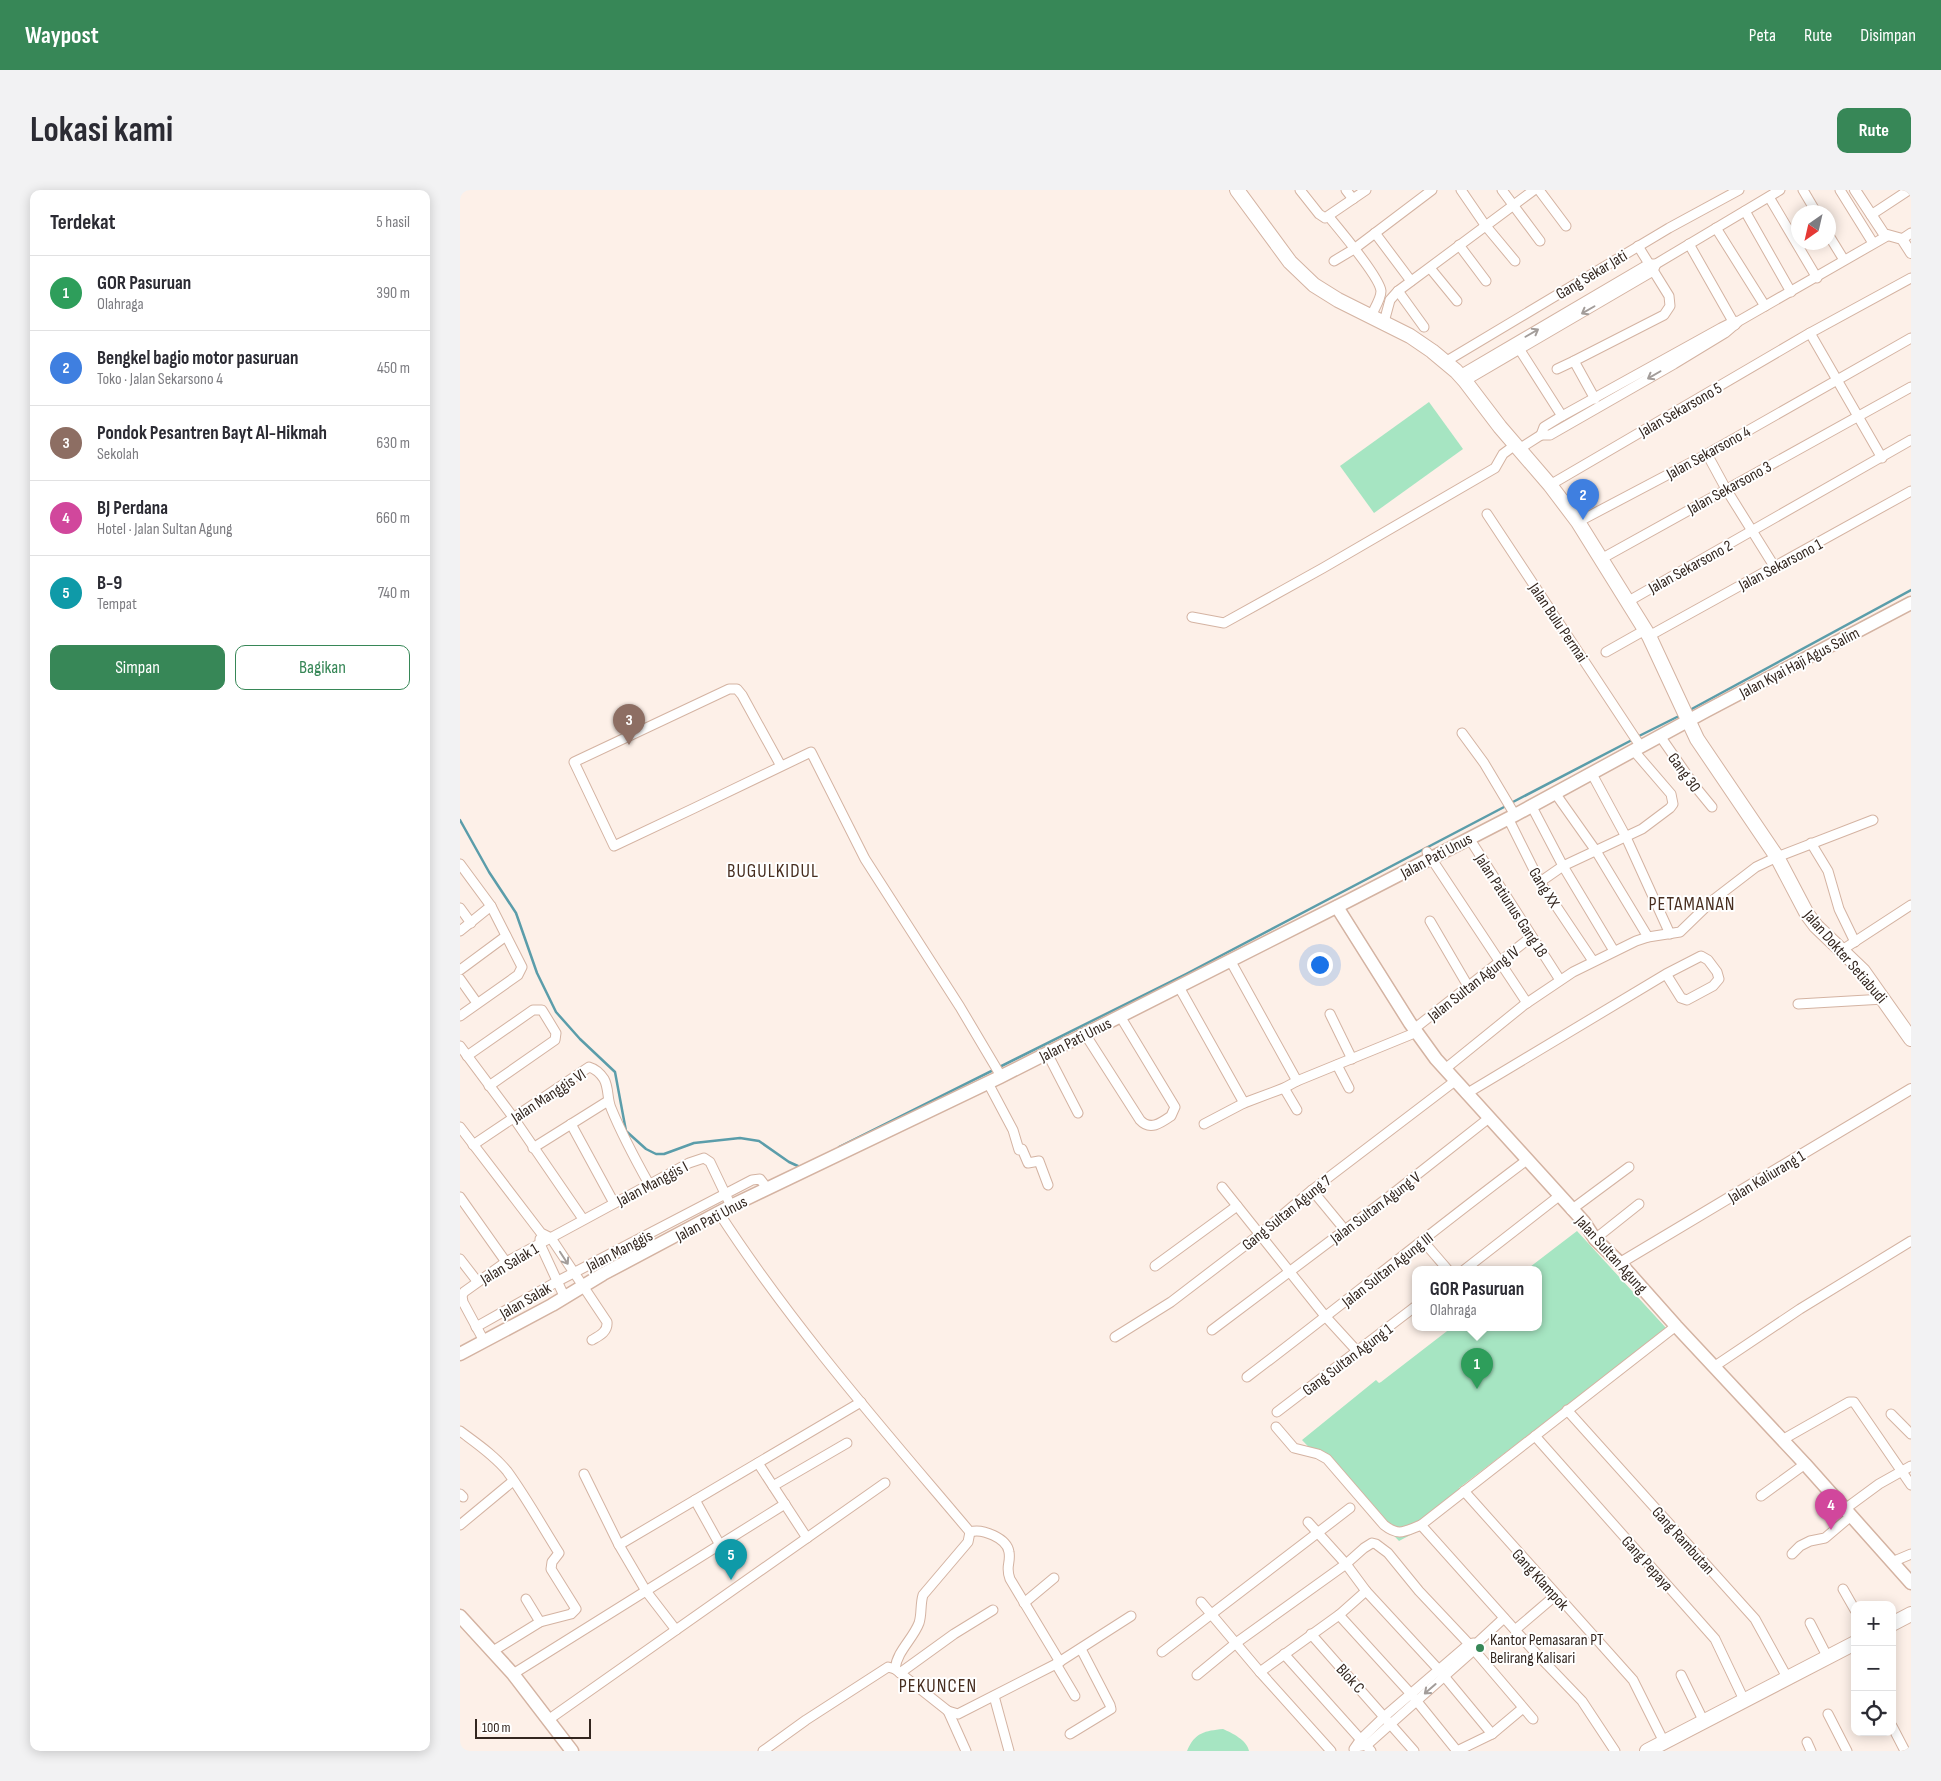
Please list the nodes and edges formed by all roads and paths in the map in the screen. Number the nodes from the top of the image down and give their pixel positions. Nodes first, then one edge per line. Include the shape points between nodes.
1 (1237, 190) edge
2 (1300, 190) edge
3 (1346, 190) edge
4 (1366, 190) edge
5 (1432, 190) edge
6 (1461, 190) edge
7 (1502, 190) edge
8 (1534, 190) edge
9 (1539, 190) edge
10 (1739, 190) edge
11 (1780, 190) edge
12 (1803, 190) edge
13 (1840, 190) edge
14 (1855, 190) edge
15 (1906, 191) edge
16 (1769, 197) junction
17 (1353, 199) junction
18 (1513, 205) junction
19 (1812, 205) edge
20 (1744, 211) junction
21 (1871, 215) junction
22 (1329, 217) junction
23 (1485, 225) junction
24 (1566, 226) dead end
25 (1716, 228) junction
26 (1375, 233) junction
27 (1911, 233) edge
28 (1887, 236) junction
29 (1902, 239) junction
30 (1540, 241) dead end
31 (1873, 243) junction
32 (1689, 244) junction
33 (1460, 245) junction
34 (1638, 246) junction
35 (1836, 247) edge
36 (1354, 248) junction
37 (1911, 253) edge
38 (1334, 260) dead end
39 (1844, 260) junction
40 (1515, 261) dead end
41 (1653, 267) junction
42 (1430, 268) junction
43 (1816, 278) junction
44 (1911, 278) edge
45 (1411, 281) junction
46 (1486, 281) dead end
47 (1398, 291) junction
48 (1791, 292) junction
49 (1380, 296) junction
50 (1390, 300) junction
51 (1457, 301) dead end
52 (1765, 306) junction
53 (1371, 316) junction
54 (1384, 322) junction
55 (1736, 323) junction
56 (1424, 326) dead end
57 (1810, 333) junction
58 (1911, 338) edge
59 (1517, 347) junction
60 (1574, 361) junction
61 (1445, 362) junction
62 (1557, 370) dead end
63 (1463, 378) junction
64 (1837, 380) junction
65 (1911, 386) edge
66 (1610, 396) junction
67 (1594, 399) junction
68 (1562, 416) junction
69 (1858, 416) junction
70 (1541, 435) junction
71 (1911, 440) edge
72 (1517, 447) junction
73 (1707, 454) junction
74 (1882, 458) junction
75 (1550, 485) junction
76 (1726, 489) junction
77 (1911, 492) edge
78 (1487, 514) dead end
79 (1578, 522) junction
80 (1752, 531) junction
81 (1601, 559) junction
82 (1774, 566) junction
83 (1627, 602) junction
84 (1911, 603) edge
85 (1192, 617) dead end
86 (1647, 633) junction
87 (1606, 652) dead end
88 (1685, 716) junction
89 (1462, 733) dead end
90 (1660, 736) junction
91 (1637, 746) junction
92 (782, 766) junction
93 (1592, 774) junction
94 (1555, 793) junction
95 (1531, 805) junction
96 (1712, 807) dead end
97 (1510, 810) junction
98 (1873, 820) dead end
99 (1625, 836) junction
100 (1468, 838) junction
101 (1811, 843) junction
102 (1770, 847) junction
103 (1596, 851) junction
104 (1429, 855) junction
105 (460, 864) edge
106 (1563, 866) junction
107 (1540, 882) junction
108 (1911, 905) edge
109 (491, 906) junction
110 (1337, 907) junction
111 (460, 908) edge
112 (1430, 921) dead end
113 (471, 923) junction
114 (460, 931) edge
115 (1670, 934) junction
116 (506, 936) junction
117 (1531, 937) junction
118 (1648, 937) junction
119 (1855, 942) junction
120 (1611, 945) junction
121 (1842, 950) junction
122 (1590, 957) junction
123 (1230, 960) junction
124 (1501, 962) junction
125 (460, 970) edge
126 (1666, 974) junction
127 (1558, 976) junction
128 (460, 979) edge
129 (1468, 986) junction
130 (1179, 987) junction
131 (1524, 999) junction
132 (1884, 999) junction
133 (477, 1003) junction
134 (1798, 1004) dead end
135 (1330, 1014) dead end
136 (460, 1016) edge
137 (1120, 1016) junction
138 (1415, 1030) junction
139 (1084, 1034) junction
140 (1911, 1039) edge
141 (460, 1046) edge
142 (1046, 1053) junction
143 (467, 1056) junction
144 (1352, 1059) junction
145 (1440, 1064) junction
146 (1337, 1065) junction
147 (998, 1072) junction
148 (1297, 1081) junction
149 (1455, 1081) junction
150 (988, 1083) junction
151 (489, 1086) junction
152 (1284, 1088) junction
153 (1349, 1088) dead end
154 (1911, 1089) edge
155 (1466, 1094) junction
156 (608, 1101) junction
157 (1244, 1104) junction
158 (1297, 1110) dead end
159 (1078, 1112) dead end
160 (513, 1117) junction
161 (1489, 1118) junction
162 (571, 1124) junction
163 (1204, 1124) dead end
164 (460, 1127) edge
165 (463, 1139) edge
166 (472, 1145) junction
167 (533, 1148) junction
168 (1527, 1160) junction
169 (1629, 1167) dead end
170 (649, 1184) junction
171 (1048, 1185) dead end
172 (1222, 1187) dead end
173 (1312, 1190) junction
174 (1560, 1196) junction
175 (460, 1197) edge
176 (728, 1201) junction
177 (614, 1203) junction
178 (1639, 1204) dead end
179 (1237, 1206) junction
180 (1571, 1210) junction
181 (720, 1213) junction
182 (583, 1219) junction
183 (1345, 1230) junction
184 (541, 1233) junction
185 (1260, 1234) junction
186 (551, 1238) junction
187 (1596, 1239) junction
188 (1911, 1241) edge
189 (1423, 1242) junction
190 (540, 1244) junction
191 (460, 1259) edge
192 (506, 1262) junction
193 (1620, 1263) junction
194 (1155, 1266) dead end
195 (1444, 1266) edge
196 (1469, 1266) edge
197 (1290, 1271) junction
198 (578, 1280) junction
199 (477, 1281) junction
200 (561, 1289) junction
201 (461, 1303) edge
202 (1412, 1309) edge
203 (1325, 1316) junction
204 (1676, 1326) junction
205 (1212, 1330) dead end
206 (480, 1334) junction
207 (1115, 1337) dead end
208 (592, 1340) dead end
209 (1357, 1351) junction
210 (460, 1354) edge
211 (1715, 1366) junction
212 (1247, 1377) dead end
213 (860, 1402) junction
214 (1278, 1412) dead end
215 (1570, 1414) junction
216 (1891, 1414) dead end
217 (1276, 1427) dead end
218 (460, 1431) edge
219 (1911, 1434) edge
220 (1537, 1439) junction
221 (1782, 1440) junction
222 (847, 1443) dead end
223 (758, 1463) junction
224 (1805, 1464) junction
225 (1911, 1466) edge
226 (1900, 1471) junction
227 (584, 1474) dead end
228 (513, 1481) junction
229 (885, 1484) dead end
230 (1911, 1485) edge
231 (773, 1486) junction
232 (1466, 1494) junction
233 (1760, 1496) dead end
234 (695, 1500) junction
235 (785, 1504) junction
236 (1350, 1508) dead end
237 (1848, 1512) junction
238 (1308, 1522) dead end
239 (460, 1525) edge
240 (1424, 1528) junction
241 (978, 1532) junction
242 (1317, 1534) junction
243 (807, 1538) junction
244 (619, 1545) junction
245 (720, 1545) junction
246 (1792, 1554) dead end
247 (1911, 1554) edge
248 (1892, 1562) junction
249 (1346, 1564) junction
250 (1054, 1578) dead end
251 (1911, 1584) edge
252 (1843, 1589) dead end
253 (646, 1591) junction
254 (1366, 1591) junction
255 (1556, 1595) junction
256 (526, 1599) dead end
257 (1201, 1602) dead end
258 (1024, 1603) junction
259 (1851, 1603) edge
260 (994, 1610) dead end
261 (1211, 1614) junction
262 (1338, 1615) junction
263 (460, 1616) edge
264 (1132, 1616) dead end
265 (1910, 1617) edge
266 (1504, 1618) junction
267 (540, 1622) junction
268 (1896, 1622) edge
269 (1810, 1623) dead end
270 (676, 1630) junction
271 (1515, 1630) junction
272 (1311, 1634) junction
273 (1236, 1644) junction
274 (1851, 1645) edge
275 (1473, 1646) junction
276 (1081, 1649) junction
277 (493, 1651) junction
278 (1162, 1652) dead end
279 (1284, 1654) junction
280 (1828, 1658) junction
281 (1058, 1663) junction
282 (898, 1671) junction
283 (1260, 1672) junction
284 (513, 1674) junction
285 (1441, 1674) junction
286 (1681, 1675) dead end
287 (1197, 1676) dead end
288 (1788, 1679) junction
289 (994, 1696) junction
290 (1075, 1696) dead end
291 (1414, 1697) junction
292 (1745, 1702) junction
293 (1523, 1708) junction
294 (948, 1711) junction
295 (1828, 1714) dead end
296 (1533, 1719) dead end
297 (548, 1720) junction
298 (1388, 1720) junction
299 (1704, 1722) junction
300 (1070, 1734) dead end
301 (1492, 1734) junction
302 (1896, 1734) edge
303 (1664, 1742) junction
304 (1366, 1745) edge
305 (1354, 1749) edge
306 (572, 1751) edge
307 (763, 1751) edge
308 (966, 1751) edge
309 (1009, 1751) edge
310 (1331, 1751) edge
311 (1414, 1751) edge
312 (1457, 1751) edge
313 (1615, 1751) edge
314 (1647, 1751) edge
315 (1848, 1751) edge
316 (1905, 1751) edge

1 - 53 main road, Jalan Dokter Setiabudi via 1290,262 1314,285
2 - 22 street via 1319,214
3 - 17 street
4 - 17 street
5 - 26 street
6 - 23 street
7 - 18 street
8 - 18 street
9 - 24 street
10 - 34 street, Gang Sekar Jati
11 - 16 street
12 - 19 street
13 - 31 street
14 - 21 street
15 - 21 street
16 - 20 street
16 - 43 street
17 - 22 street
18 - 23 street
18 - 30 street
20 - 25 street
20 - 48 street
21 - 28 street
22 - 36 street
23 - 33 street
23 - 40 street
25 - 32 street
25 - 52 street
26 - 36 street
26 - 45 street
27 - 29 street
28 - 29 street
28 - 31 street
29 - 37 street
31 - 39 street
32 - 41 street
32 - 55 street
33 - 42 street
33 - 46 street
34 - 41 street
34 - 61 street, Gang Sekar Jati
35 - 39 street
36 - 38 street
36 - 49 street via 1380,286
39 - 43 street
41 - 59 street
41 - 60 street via 1669,296 1670,306 1664,315
42 - 45 street
42 - 51 street
43 - 48 street
44 - 57 street, Jalan Sekarsono 5
45 - 47 street
47 - 50 street
47 - 56 street
48 - 52 street
49 - 50 street
49 - 53 street
50 - 54 street
52 - 55 street
53 - 54 main road, Jalan Dokter Setiabudi
54 - 61 main road, Jalan Dokter Setiabudi via 1410,336
55 - 66 street
57 - 64 street
57 - 75 street, Jalan Sekarsono 5
58 - 64 street, Jalan Sekarsono 4
59 - 63 street
59 - 68 street
60 - 62 street
60 - 67 street
61 - 63 main road, Jalan Dokter Setiabudi
63 - 72 main road, Jalan Dokter Setiabudi
64 - 69 street
64 - 73 street, Jalan Sekarsono 4
65 - 69 street, Jalan Sekarsono 3
66 - 67 street
66 - 70 street via 1550,435
67 - 68 street
68 - 70 street via 1544,427
69 - 74 street
69 - 76 street, Jalan Sekarsono 3
70 - 72 street
71 - 74 street
72 - 75 main road, Jalan Dokter Setiabudi
72 - 85 street via 1503,454 1495,468 1224,623
73 - 76 street
73 - 79 street, Jalan Sekarsono 4
74 - 80 street
75 - 79 main road, Jalan Dokter Setiabudi
76 - 80 street
76 - 81 street, Jalan Sekarsono 3
77 - 82 street, Jalan Sekarsono 1
78 - 91 street, Jalan Bulu Permai via 1631,730
79 - 81 main road, Jalan Dokter Setiabudi
80 - 82 street
80 - 83 street, Jalan Sekarsono 2
81 - 83 main road, Jalan Dokter Setiabudi
82 - 86 street, Jalan Sekarsono 1
83 - 86 main road, Jalan Dokter Setiabudi
84 - 88 main road, Jalan Kyai Haji Agus Salim
86 - 87 street, Jalan Sekarsono 1
86 - 88 main road, Jalan Dokter Setiabudi
88 - 90 main road, Jalan Pati Unus
88 - 102 main road, Jalan Dokter Setiabudi
89 - 97 street, Gang XX via 1484,763
90 - 91 main road, Jalan Pati Unus
90 - 96 street, Gang 30
91 - 93 main road, Jalan Pati Unus
91 - 99 street, Jalan Bulu Permai via 1671,794 1673,804 1642,828
92 - 92 street via 614,846 574,762 729,689 737,689
92 - 147 street via 811,752 865,859
93 - 94 main road, Jalan Pati Unus
93 - 99 street
94 - 95 main road, Jalan Pati Unus
94 - 103 street
95 - 97 main road, Jalan Pati Unus
95 - 106 street
97 - 100 main road, Jalan Pati Unus
97 - 107 street, Gang XX
98 - 101 street
99 - 103 street
99 - 115 street
100 - 104 main road, Jalan Pati Unus
100 - 117 street, Jalan Patiunus Gang 18
101 - 102 street
101 - 119 street via 1828,871 1839,909
102 - 115 street via 1756,867 1713,900 1684,929
102 - 121 main road, Jalan Dokter Setiabudi via 1807,914
103 - 106 street
103 - 118 street
104 - 110 main road, Jalan Pati Unus
104 - 124 street
105 - 109 street
106 - 107 street
106 - 120 street
107 - 122 street, Gang XX
108 - 119 street
109 - 113 street
109 - 116 street
110 - 123 main road, Jalan Pati Unus
110 - 138 main road, Jalan Sultan Agung
111 - 113 street
112 - 129 street
113 - 114 street
115 - 118 street
116 - 125 street
116 - 133 street via 522,964 521,971
117 - 124 street, Jalan Sultan Agung IV
117 - 127 street, Jalan Patiunus Gang 18
118 - 120 street
119 - 121 street
120 - 122 street
121 - 132 main road, Jalan Dokter Setiabudi
122 - 127 street
123 - 130 main road, Jalan Pati Unus
123 - 148 street
124 - 129 street, Jalan Sultan Agung IV
124 - 131 street
126 - 126 street via 1681,998 1687,1000 1713,986 1719,979 1708,960 1701,956
126 - 155 street
127 - 131 street
128 - 133 street
129 - 138 street, Jalan Sultan Agung IV
130 - 137 main road, Jalan Pati Unus
130 - 157 street
131 - 145 street via 1473,1044
132 - 134 street
132 - 140 main road, Jalan Dokter Setiabudi
133 - 136 street
135 - 144 street
137 - 139 main road, Jalan Pati Unus
137 - 139 street via 1174,1107 1171,1116 1154,1126 1145,1125 1140,1120
138 - 144 street, Jalan Sultan Agung IV
138 - 145 main road, Jalan Sultan Agung
139 - 142 main road, Jalan Pati Unus
141 - 143 street
142 - 147 main road, Jalan Pati Unus
142 - 159 street
143 - 151 street
143 - 151 street via 533,1010 542,1010 557,1037
144 - 146 street, Jalan Sultan Agung IV
145 - 149 main road, Jalan Sultan Agung
146 - 148 street, Jalan Sultan Agung IV
146 - 153 street
147 - 150 main road, Jalan Pati Unus
148 - 152 street, Jalan Sultan Agung IV
149 - 155 main road, Jalan Sultan Agung
149 - 173 street, Gang Sultan Agung 7
150 - 171 street via 1013,1130 1019,1150 1022,1149 1028,1163 1039,1161
150 - 176 main road, Jalan Pati Unus
151 - 160 street
152 - 157 street, Jalan Sultan Agung IV
152 - 158 street
154 - 193 street, Jalan Kaliurang 1
155 - 161 main road, Jalan Sultan Agung
156 - 160 street, Jalan Manggis VI via 605,1080 589,1067
156 - 162 street
156 - 170 street
157 - 163 street, Jalan Sultan Agung IV
160 - 166 street, Jalan Manggis VI
160 - 167 street
161 - 168 main road, Jalan Sultan Agung
161 - 183 street, Jalan Sultan Agung V
162 - 167 street
162 - 177 street
164 - 165 street
165 - 166 street
166 - 184 street
167 - 182 street
168 - 174 main road, Jalan Sultan Agung
168 - 189 street, Jalan Sultan Agung III
169 - 180 street
170 - 176 street, Jalan Manggis I via 704,1158 710,1162
170 - 177 street, Jalan Manggis I
172 - 179 street
173 - 183 street
173 - 185 street, Gang Sultan Agung 7
174 - 180 main road, Jalan Sultan Agung
174 - 196 street
175 - 192 street
176 - 181 main road, Jalan Pati Unus
176 - 198 street, Jalan Manggis
177 - 182 street, Jalan Manggis I
178 - 187 street
179 - 185 street
179 - 194 street
180 - 187 main road, Jalan Sultan Agung
181 - 198 main road, Jalan Pati Unus
181 - 213 street via 746,1255
182 - 186 street, Jalan Manggis I
183 - 197 street, Jalan Sultan Agung V
184 - 186 street
184 - 190 street
185 - 197 street
185 - 207 street, Gang Sultan Agung 7 via 1171,1302
186 - 190 street, Jalan Salak 1
186 -> 198 street
187 - 193 main road, Jalan Sultan Agung
188 - 211 street
189 - 195 street
189 - 203 street, Jalan Sultan Agung III
190 - 192 street, Jalan Salak 1
190 - 200 street
191 - 199 street
192 - 199 street, Jalan Salak 1
193 - 204 main road, Jalan Sultan Agung
197 - 203 street
197 - 205 street, Jalan Sultan Agung V
198 - 200 main road, Jalan Pati Unus
198 - 200 street, Jalan Salak
198 - 208 street via 607,1322 603,1333
199 - 201 street, Jalan Salak 1 via 464,1292
200 - 206 main road, Jalan Pati Unus
200 - 206 street, Jalan Salak
201 - 206 street, Jalan Salak 1
202 - 209 street, Gang Sultan Agung 1
203 - 209 street
203 - 212 street, Jalan Sultan Agung III
204 - 211 main road, Jalan Sultan Agung
204 - 215 street
206 - 210 main road, Jalan Pati Unus
209 - 214 street, Gang Sultan Agung 1
211 - 221 main road, Jalan Sultan Agung
213 - 223 street
213 - 241 street
215 - 220 street
215 - 288 street, Gang Rambutan via 1757,1622
216 - 219 street
217 - 240 street via 1294,1448 1327,1458 1392,1531 1400,1533
218 - 228 street via 495,1459
220 - 232 street
220 - 292 street, Gang Pepaya via 1716,1642
221 - 224 main road, Jalan Sultan Agung
221 - 226 street via 1854,1402
222 - 231 street
223 - 231 street
223 - 234 street
224 - 233 street
224 - 237 main road, Jalan Sultan Agung
225 - 226 street
226 - 230 street
226 - 237 street via 1879,1484
227 - 244 street
228 - 239 street
228 - 267 street via 559,1553 551,1569 576,1609 571,1614
229 - 243 street
231 - 235 street
232 - 240 street
232 - 255 street, Gang Klampok
234 - 244 street
234 - 245 street
235 - 243 street
235 - 245 street
236 - 242 street
237 - 246 street via 1825,1538 1810,1541
237 - 248 main road, Jalan Sultan Agung
238 - 242 street
240 - 266 street
241 - 258 street via 998,1538 1008,1549 1010,1555 1006,1570
241 - 282 street via 923,1595 918,1624 901,1653
242 - 249 street
242 - 261 street
243 - 270 street
244 - 253 street
245 - 253 street
247 - 248 street
248 - 251 main road, Jalan Sultan Agung
249 - 254 street
249 - 273 street
249 - 275 street via 1372,1543 1382,1547
250 - 258 street
252 - 259 street
253 - 270 street
253 - 284 street
254 - 262 street
254 - 285 street
255 - 271 street
255 - 303 street, Gang Klampok via 1634,1683
256 - 267 street
257 - 261 street
258 - 281 street
260 - 282 street
261 - 273 street
261 - 278 street
262 - 272 street
262 - 291 street
263 - 277 main road
264 - 276 street
265 - 268 main road
266 - 271 street
266 - 275 street
267 - 277 street
269 - 280 street
270 - 297 street
271 - 313 street via 1587,1707
272 - 279 street
272 - 298 street, Blok C
273 - 283 street
273 - 287 street
274 - 280 main road
275 - 285 street
275 - 293 street
276 - 281 street
276 - 300 street via 1111,1709
277 - 284 main road
279 - 283 street
279 - 304 street
280 - 288 main road
281 - 289 street
281 - 290 street
282 - 294 street
282 - 307 street via 888,1667 884,1669
283 - 310 street
284 - 297 main road
285 - 291 street
285 - 301 street
286 - 299 street
288 - 292 main road
289 - 294 street via 961,1713
289 - 309 street
291 - 298 street
291 - 312 street
292 - 299 main road
293 - 296 street
293 - 301 street
294 - 308 street
295 - 315 street
297 - 306 main road
298 - 304 street
298 - 311 street, Blok C
299 - 303 main road
301 - 312 street
302 - 316 street
303 - 314 main road
304 - 305 street

